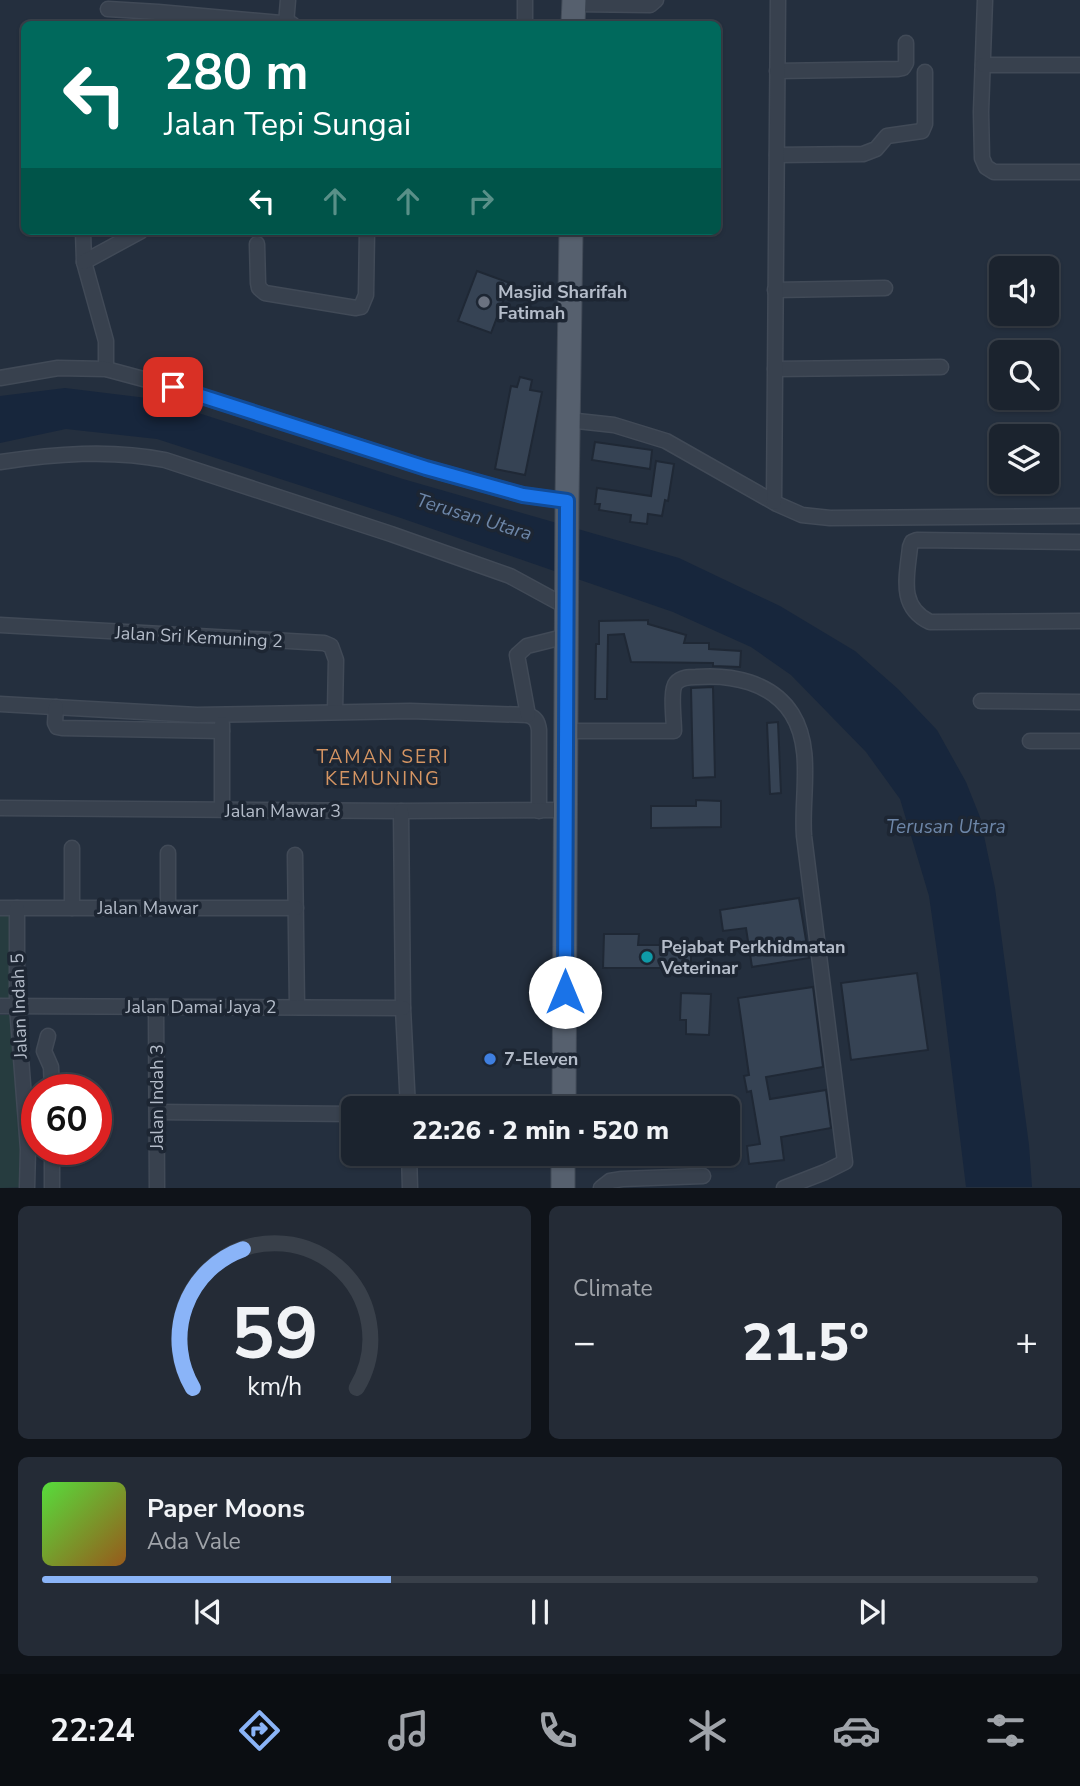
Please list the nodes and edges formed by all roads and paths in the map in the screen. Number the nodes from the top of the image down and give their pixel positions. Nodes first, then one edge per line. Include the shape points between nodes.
1 (288, 0) edge
2 (526, 0) edge
3 (656, 0) edge
4 (778, 0) edge
5 (985, 0) edge
6 (574, 10) edge
7 (107, 11) edge
8 (209, 21) edge
9 (286, 21) edge
10 (525, 21) edge
11 (906, 43) dead end
12 (983, 65) junction
13 (1080, 65) edge
14 (777, 71) junction
15 (925, 72) dead end
16 (777, 155) junction
17 (1080, 172) edge
18 (83, 235) edge
19 (122, 235) edge
20 (367, 235) edge
21 (571, 235) edge
22 (257, 244) dead end
23 (84, 262) junction
24 (885, 288) dead end
25 (775, 290) junction
26 (941, 367) dead end
27 (106, 369) junction
28 (775, 369) junction
29 (0, 378) edge
30 (568, 420) junction
31 (0, 462) edge
32 (774, 502) junction
33 (567, 506) junction
34 (1080, 516) edge
35 (1080, 542) edge
36 (567, 597) junction
37 (1080, 621) edge
38 (0, 625) edge
39 (567, 636) junction
40 (981, 701) dead end
41 (1080, 702) edge
42 (0, 704) edge
43 (56, 708) junction
44 (335, 711) junction
45 (222, 715) junction
46 (528, 715) junction
47 (222, 731) junction
48 (566, 731) junction
49 (1030, 741) dead end
50 (1080, 741) edge
51 (0, 808) edge
52 (222, 810) junction
53 (566, 810) junction
54 (401, 811) junction
55 (540, 811) junction
56 (72, 848) dead end
57 (168, 853) dead end
58 (295, 855) dead end
59 (0, 908) edge
60 (17, 908) junction
61 (72, 908) junction
62 (168, 908) junction
63 (296, 908) junction
64 (0, 1006) edge
65 (17, 1006) junction
66 (156, 1007) junction
67 (297, 1007) junction
68 (403, 1008) junction
69 (48, 1036) dead end
70 (25, 1074) edge
71 (52, 1074) edge
72 (407, 1096) edge
73 (564, 1096) edge
74 (157, 1112) junction
75 (341, 1114) edge
76 (31, 1165) edge
77 (52, 1165) edge
78 (409, 1166) edge
79 (563, 1166) edge
80 (703, 1176) dead end
81 (27, 1188) edge
82 (52, 1188) edge
83 (157, 1188) edge
84 (410, 1188) edge
85 (563, 1188) edge
86 (601, 1188) edge
87 (784, 1188) edge

1 - 9 street
2 - 10 street
3 - 6 street via 650,5
4 - 14 street
5 - 12 street
7 - 8 street
11 - 14 street via 906,63 898,69
12 - 13 street
12 - 17 street via 982,158 986,167 995,172
14 - 16 street
15 - 16 street via 922,131 887,136 876,149 863,153
16 - 25 street
18 - 23 street
19 - 23 street
20 - 22 street via 366,295 362,307 356,308 265,293 258,283
21 - 30 main road
23 - 27 street via 106,341
24 - 25 street
25 - 28 street
26 - 28 street
27 - 29 street via 58,368
27 - 33 street via 426,468
28 - 32 street
30 - 32 street via 614,425 666,442
30 - 33 main road
31 - 36 street via 94,454 164,460
32 - 34 street via 802,515 830,518
33 - 36 main road
35 - 37 street via 918,540 910,547 907,579 912,610 930,622
36 - 39 main road
38 - 44 street, Jalan Sri Kemuning 2 via 324,643 331,646 337,660
39 - 46 street via 527,646 517,655
39 - 48 main road
40 - 41 street
42 - 43 street
43 - 45 street
43 - 47 street via 55,723 62,728
44 - 45 street
44 - 46 street
45 - 47 street
46 - 55 street via 539,730
47 - 52 street
48 - 53 main road
48 - 87 street via 674,731 673,689 687,677 743,680 761,687 792,712 801,732 804,836 845,1162
49 - 50 street
51 - 52 street, Jalan Mawar 3
52 - 54 street, Jalan Mawar 3
53 - 55 street, Jalan Mawar 3
53 - 73 main road
54 - 55 street, Jalan Mawar 3
54 - 68 street
56 - 61 street
57 - 62 street
58 - 63 street
59 - 60 street, Jalan Mawar
60 - 61 street, Jalan Mawar
60 - 65 street, Jalan Indah 5
61 - 62 street, Jalan Mawar
62 - 63 street, Jalan Mawar
63 - 67 street
64 - 65 street, Jalan Damai Jaya 2
65 - 66 street, Jalan Damai Jaya 2
65 - 70 street, Jalan Indah 5
66 - 67 street, Jalan Damai Jaya 2
66 - 74 street, Jalan Indah 3
67 - 68 street, Jalan Damai Jaya 2
68 - 72 street
69 - 71 street via 44,1051
74 - 75 street
74 - 83 street, Jalan Indah 3
76 - 81 street, Jalan Indah 5
77 - 82 street
78 - 84 street
79 - 85 main road
80 - 86 street via 622,1179

